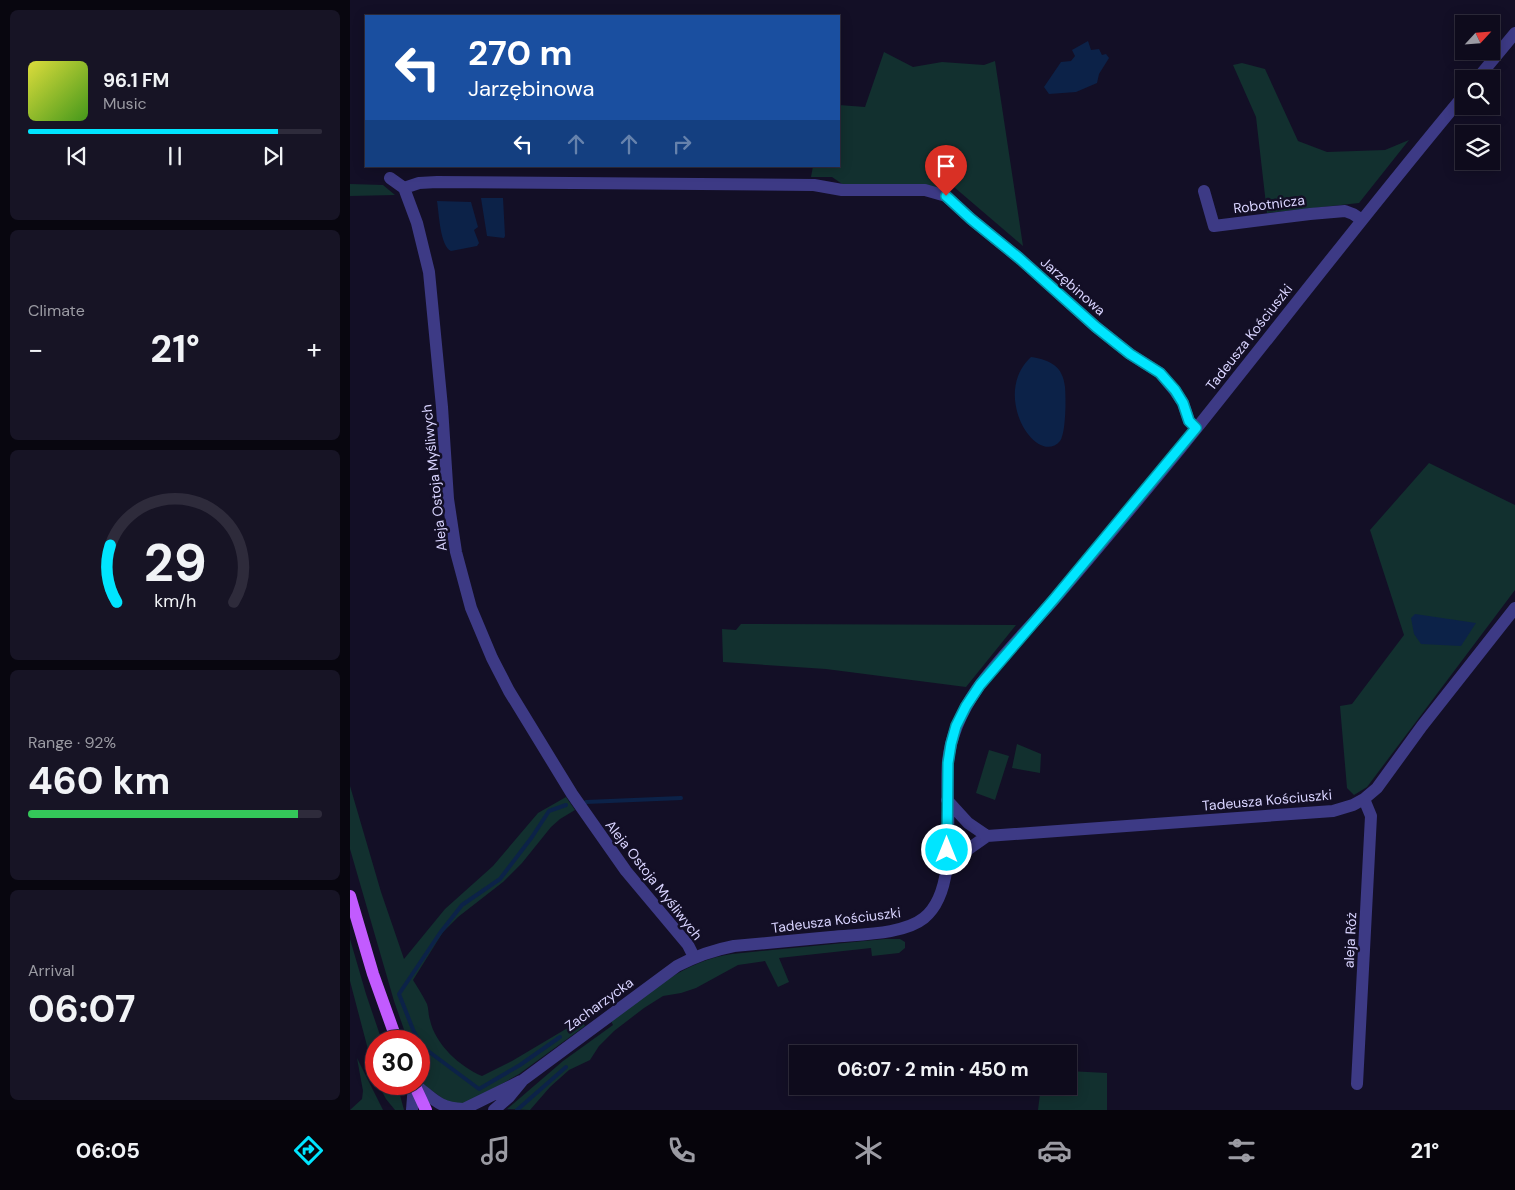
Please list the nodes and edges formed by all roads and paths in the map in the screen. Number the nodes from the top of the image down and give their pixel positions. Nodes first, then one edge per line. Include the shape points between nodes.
1 (1515, 33) edge
2 (1485, 70) edge
3 (1455, 106) edge
4 (390, 178) dead end
5 (404, 188) junction
6 (1204, 191) dead end
7 (1362, 220) junction
8 (1196, 428) junction
9 (1515, 608) edge
10 (1364, 799) junction
11 (947, 800) junction
12 (987, 836) junction
13 (947, 866) junction
14 (350, 896) edge
15 (694, 957) junction
16 (393, 1030) edge
17 (523, 1080) junction
18 (1357, 1084) dead end
19 (413, 1095) edge
20 (419, 1095) edge
21 (428, 1095) edge
22 (412, 1110) edge
23 (426, 1110) edge
24 (462, 1110) edge
25 (494, 1110) edge

1 - 2 street
3 - 7 street, Tadeusza Kościuszki
4 - 5 street
5 - 8 street, Jarzębinowa via 420,183 447,182 814,185 842,190 925,190 946,196 1103,332 1160,373 1175,390 1189,421
5 - 15 street, Aleja Ostoja Myśliwych via 429,272 448,499 456,552 471,608 509,692 568,788 626,871 688,945
6 - 7 street, Robotnicza via 1214,226 1345,211
7 - 8 street, Tadeusza Kościuszki
8 - 11 street, Tadeusza Kościuszki via 980,685 956,726 948,763
9 - 10 street, Tadeusza Kościuszki via 1377,788
10 - 12 street, Tadeusza Kościuszki via 1333,811
10 - 18 street, aleja Róż via 1371,816
11 - 12 street via 968,823
11 - 13 street, Tadeusza Kościuszki
12 - 13 street
13 - 15 street, Tadeusza Kościuszki via 944,884 926,917 906,927 734,946
14 - 16 main road
15 - 17 street, Zacharzycka via 660,977
17 - 24 street, Zacharzycka
17 - 25 street, Zacharzycka
19 - 22 street
20 - 23 main road
21 - 24 street via 440,1105

